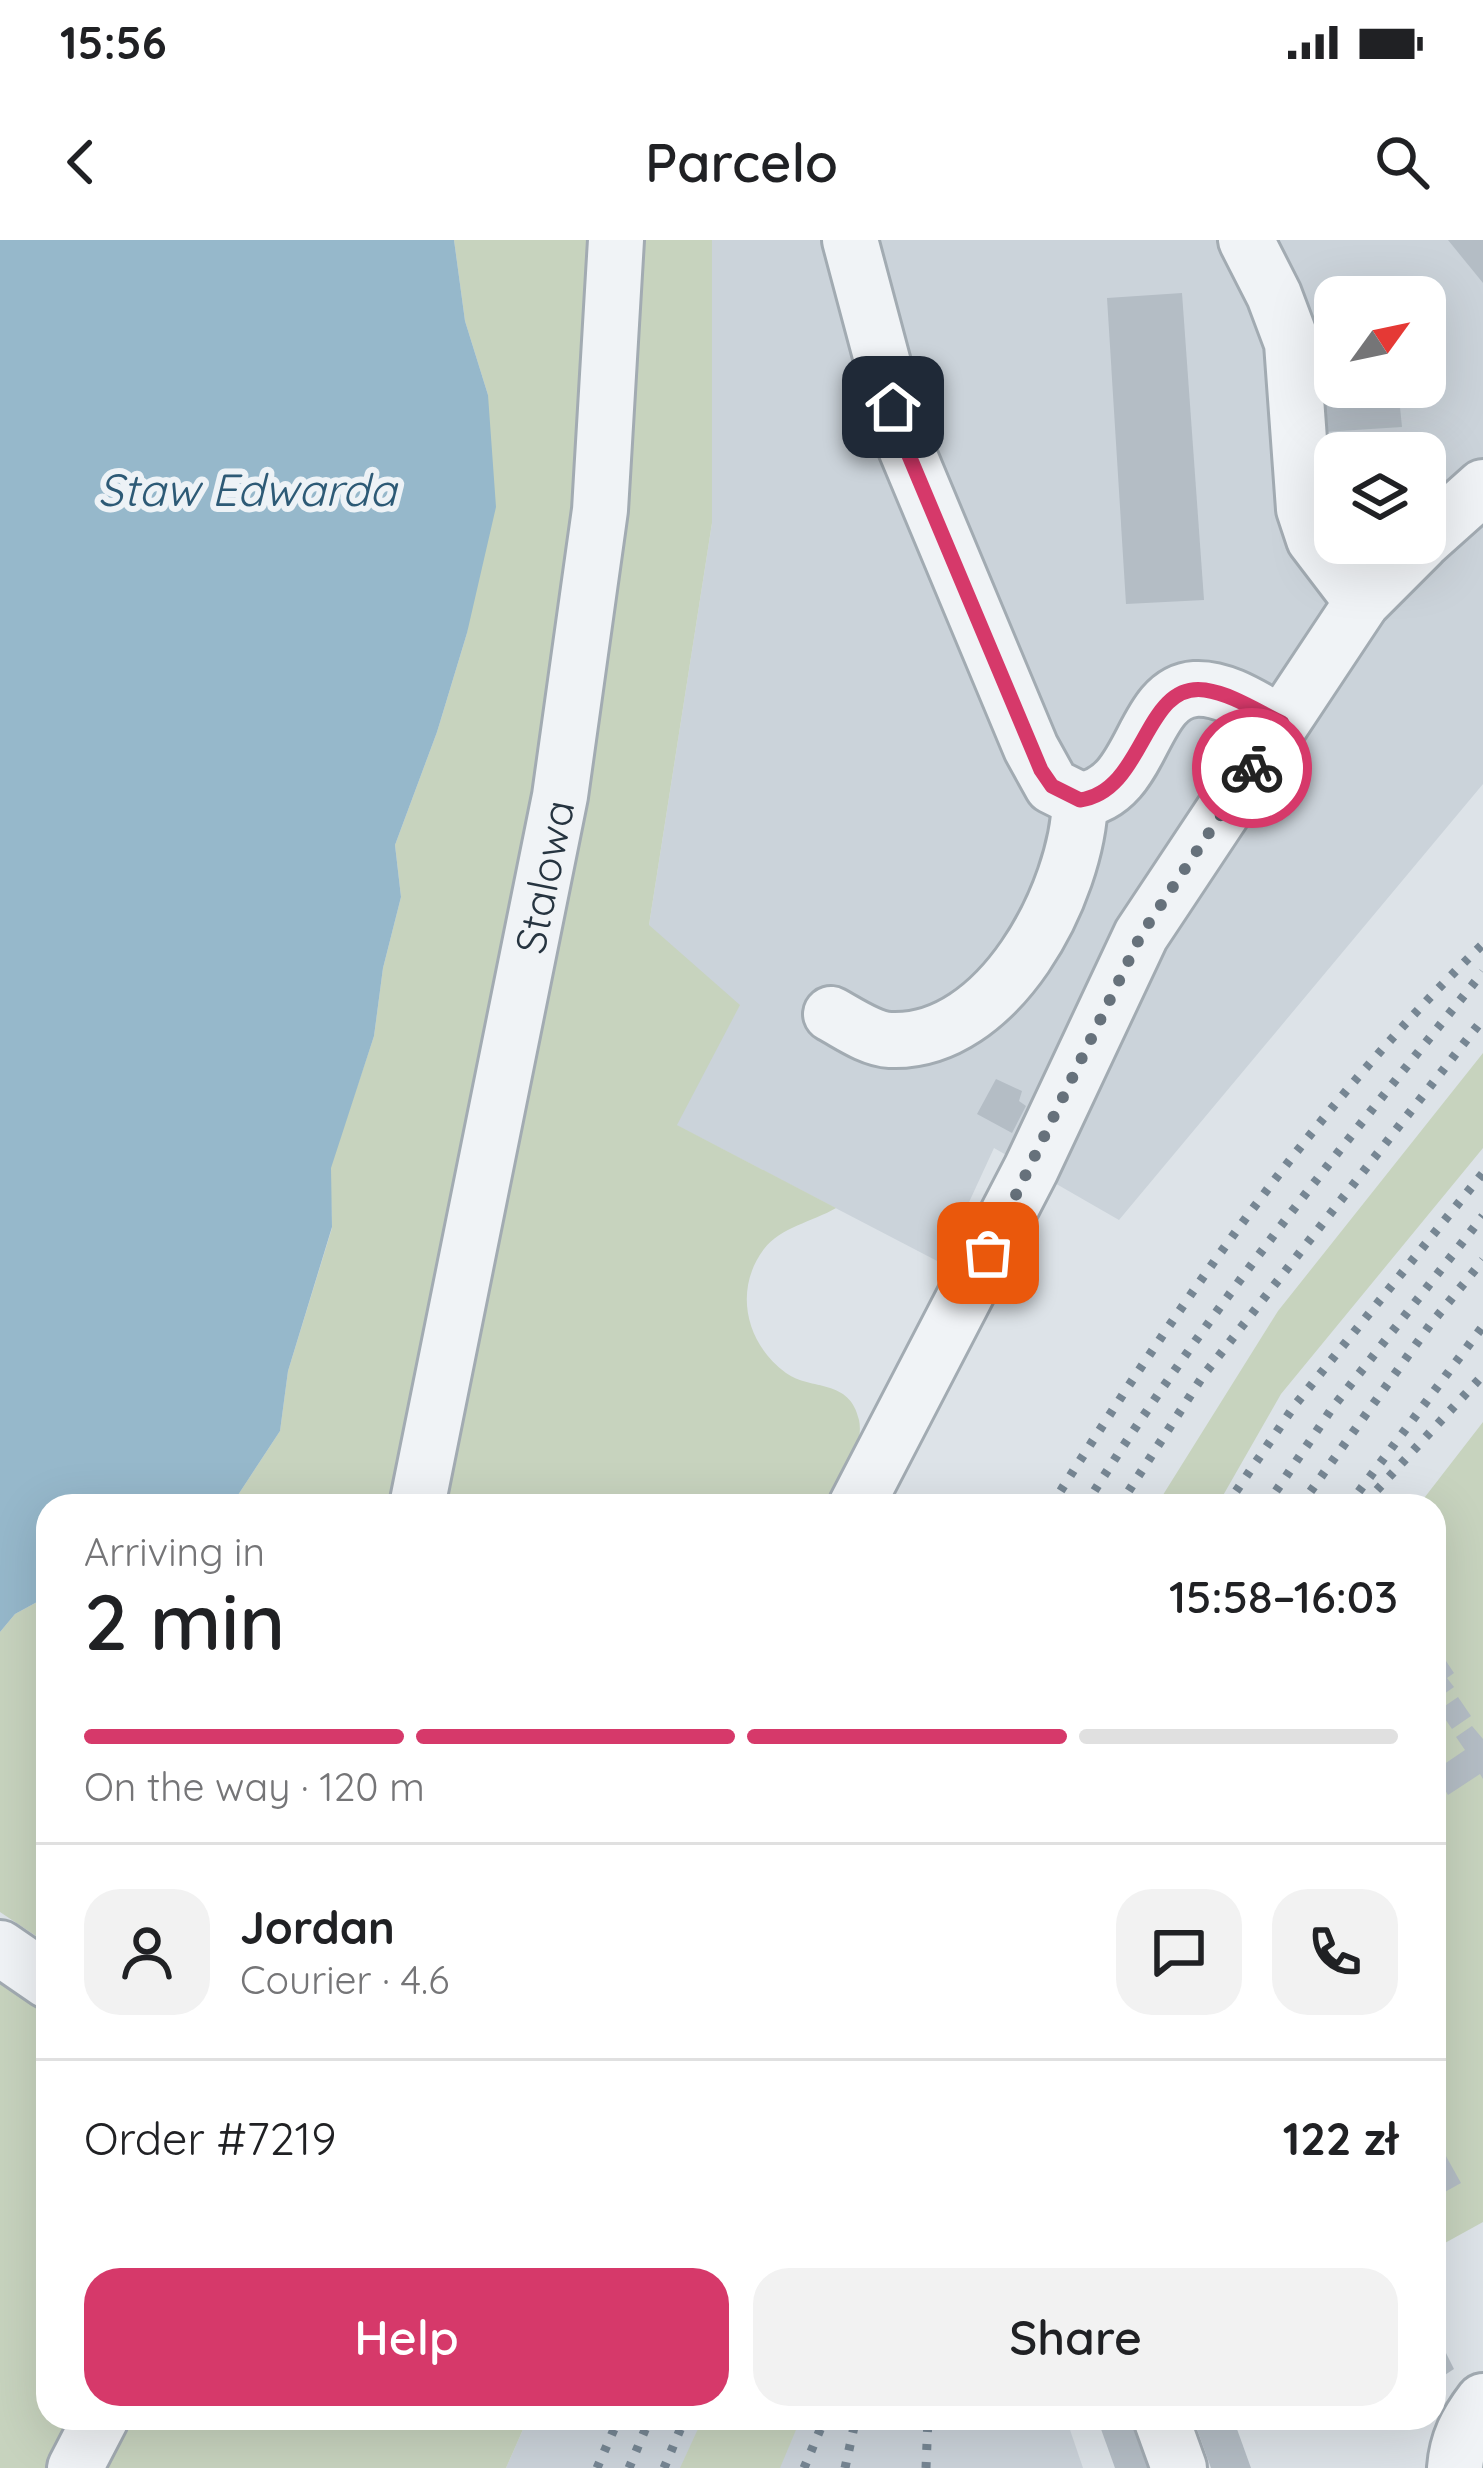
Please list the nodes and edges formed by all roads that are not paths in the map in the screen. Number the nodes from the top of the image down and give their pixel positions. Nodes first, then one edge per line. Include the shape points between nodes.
1 (616, 240) edge
2 (850, 240) edge
3 (1246, 240) edge
4 (1483, 488) edge
5 (1446, 521) edge
6 (1400, 564) edge
7 (1362, 602) junction
8 (1282, 723) junction
9 (1080, 800) junction
10 (831, 1014) dead end
11 (419, 1494) edge
12 (862, 1494) edge
13 (0, 1948) edge
14 (36, 1974) edge
15 (1483, 2401) edge
16 (95, 2430) edge
17 (1165, 2430) edge
18 (75, 2468) edge
19 (1179, 2468) edge
20 (1455, 2468) edge

1 - 11 street, Stalowa via 600,510 560,796
2 - 9 street via 905,446 1041,770
3 - 7 street via 1292,343 1304,509 1314,539
4 - 5 street
6 - 7 street
7 - 8 street
8 - 9 street via 1209,690 1183,692 1161,710 1121,778
8 - 12 street via 1141,935
9 - 10 street via 1063,884 1016,971 985,1004 930,1033 890,1040
13 - 14 street
15 - 20 street via 1466,2423
16 - 18 street
17 - 19 street

